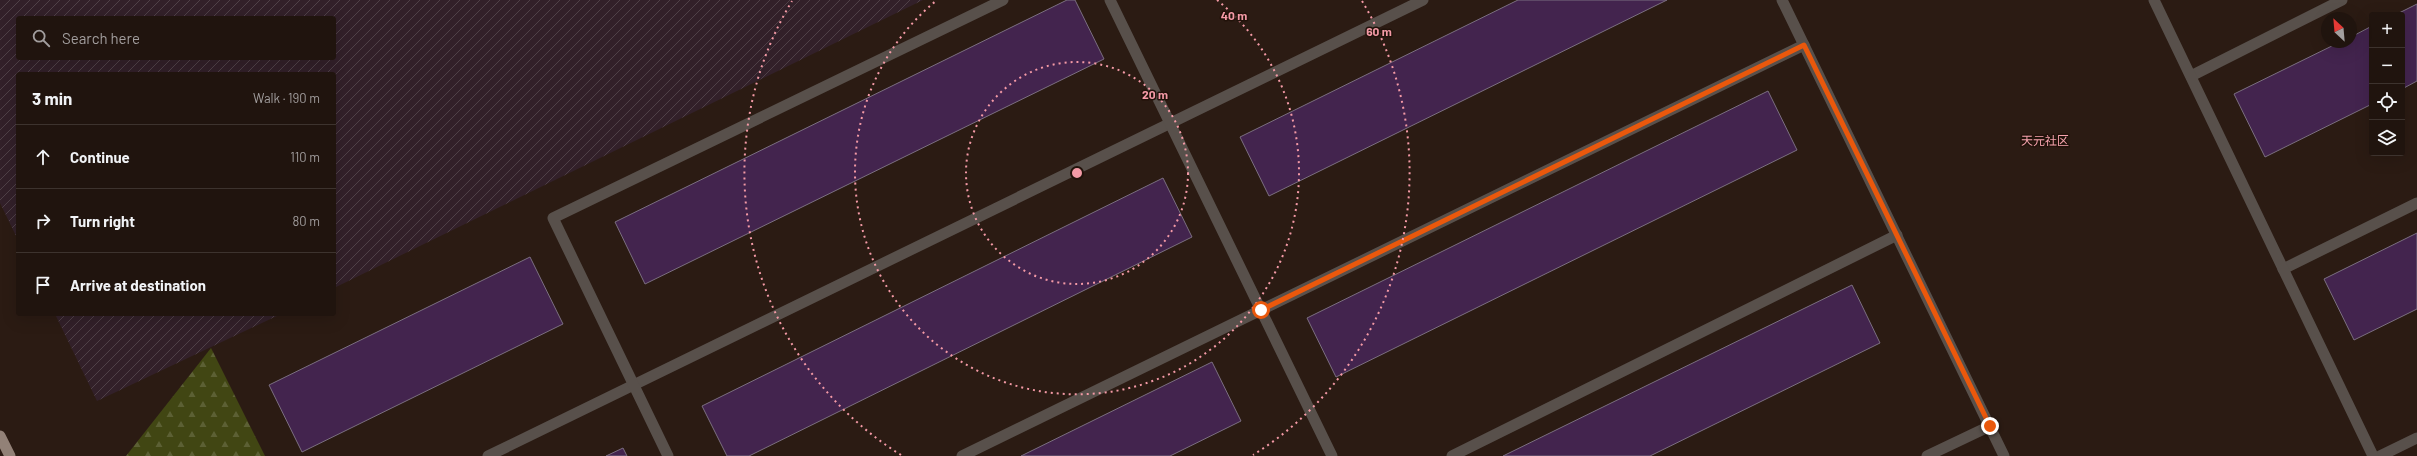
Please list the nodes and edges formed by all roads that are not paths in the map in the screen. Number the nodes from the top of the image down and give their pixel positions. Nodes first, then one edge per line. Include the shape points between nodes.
1 (1003, 0) edge
2 (1110, 0) edge
3 (1423, 0) edge
4 (1782, 0) edge
5 (2154, 0) edge
6 (2342, 0) edge
7 (1804, 45) junction
8 (2191, 76) junction
9 (1170, 124) junction
10 (2417, 203) edge
11 (1897, 236) junction
12 (2283, 269) junction
13 (1261, 310) junction
14 (634, 385) junction
15 (1990, 426) junction
16 (0, 436) edge
17 (2417, 438) edge
18 (10, 456) edge
19 (488, 456) edge
20 (668, 456) edge
21 (962, 456) edge
22 (1332, 456) edge
23 (1452, 456) edge
24 (1927, 456) edge
25 (2004, 456) edge
26 (2374, 456) edge
27 (2380, 456) edge

1 - 14 street via 553,218
2 - 9 street
3 - 9 street
4 - 7 street
5 - 8 street
6 - 8 street
7 - 11 street
7 - 13 street
8 - 12 street
9 - 13 street
9 - 14 street
10 - 12 street
11 - 15 street
11 - 23 street
12 - 26 street
13 - 21 street
13 - 22 street
14 - 19 street
14 - 20 street
15 - 24 street
15 - 25 street
16 - 18 main road
17 - 27 street

